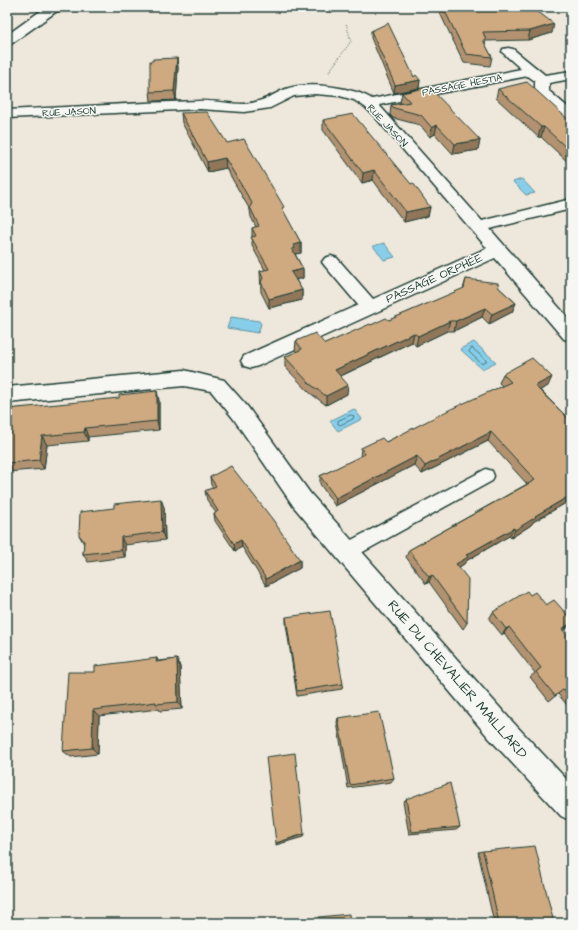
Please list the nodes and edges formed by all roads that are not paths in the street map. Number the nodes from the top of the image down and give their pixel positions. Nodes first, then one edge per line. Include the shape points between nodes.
1 (54, 7) edge
2 (76, 7) edge
3 (324, 7) edge
4 (343, 7) edge
5 (7, 41) edge
6 (508, 52) dead end
7 (531, 71) junction
8 (571, 75) edge
9 (542, 86) junction
10 (370, 104) junction
11 (7, 114) edge
12 (571, 117) edge
13 (571, 204) edge
14 (478, 227) junction
15 (498, 250) junction
16 (331, 262) dead end
17 (370, 307) junction
18 (571, 334) edge
19 (251, 362) dead end
20 (7, 395) edge
21 (486, 476) dead end
22 (346, 552) junction
23 (571, 806) edge

1 - 2 street
1 - 5 street
3 - 4 lane
6 - 7 street
7 - 9 street
7 - 10 street, PASSAGE HESTIA
8 - 9 street
9 - 12 street
10 - 11 street, RUE JASON via 359,97 342,92 315,90 291,92 265,105 244,108 200,105
10 - 14 street, RUE JASON
13 - 14 street
14 - 15 street, RUE JASON
15 - 17 street, PASSAGE ORPHÉE
15 - 18 street, RUE JASON
16 - 17 street, PASSAGE ORPHÉE
17 - 19 street, PASSAGE ORPHÉE
20 - 22 street, RUE DU CHEVALIER MAILLARD via 184,378 217,385 240,412 302,500
21 - 22 lane
22 - 23 street, RUE DU CHEVALIER MAILLARD via 499,728

